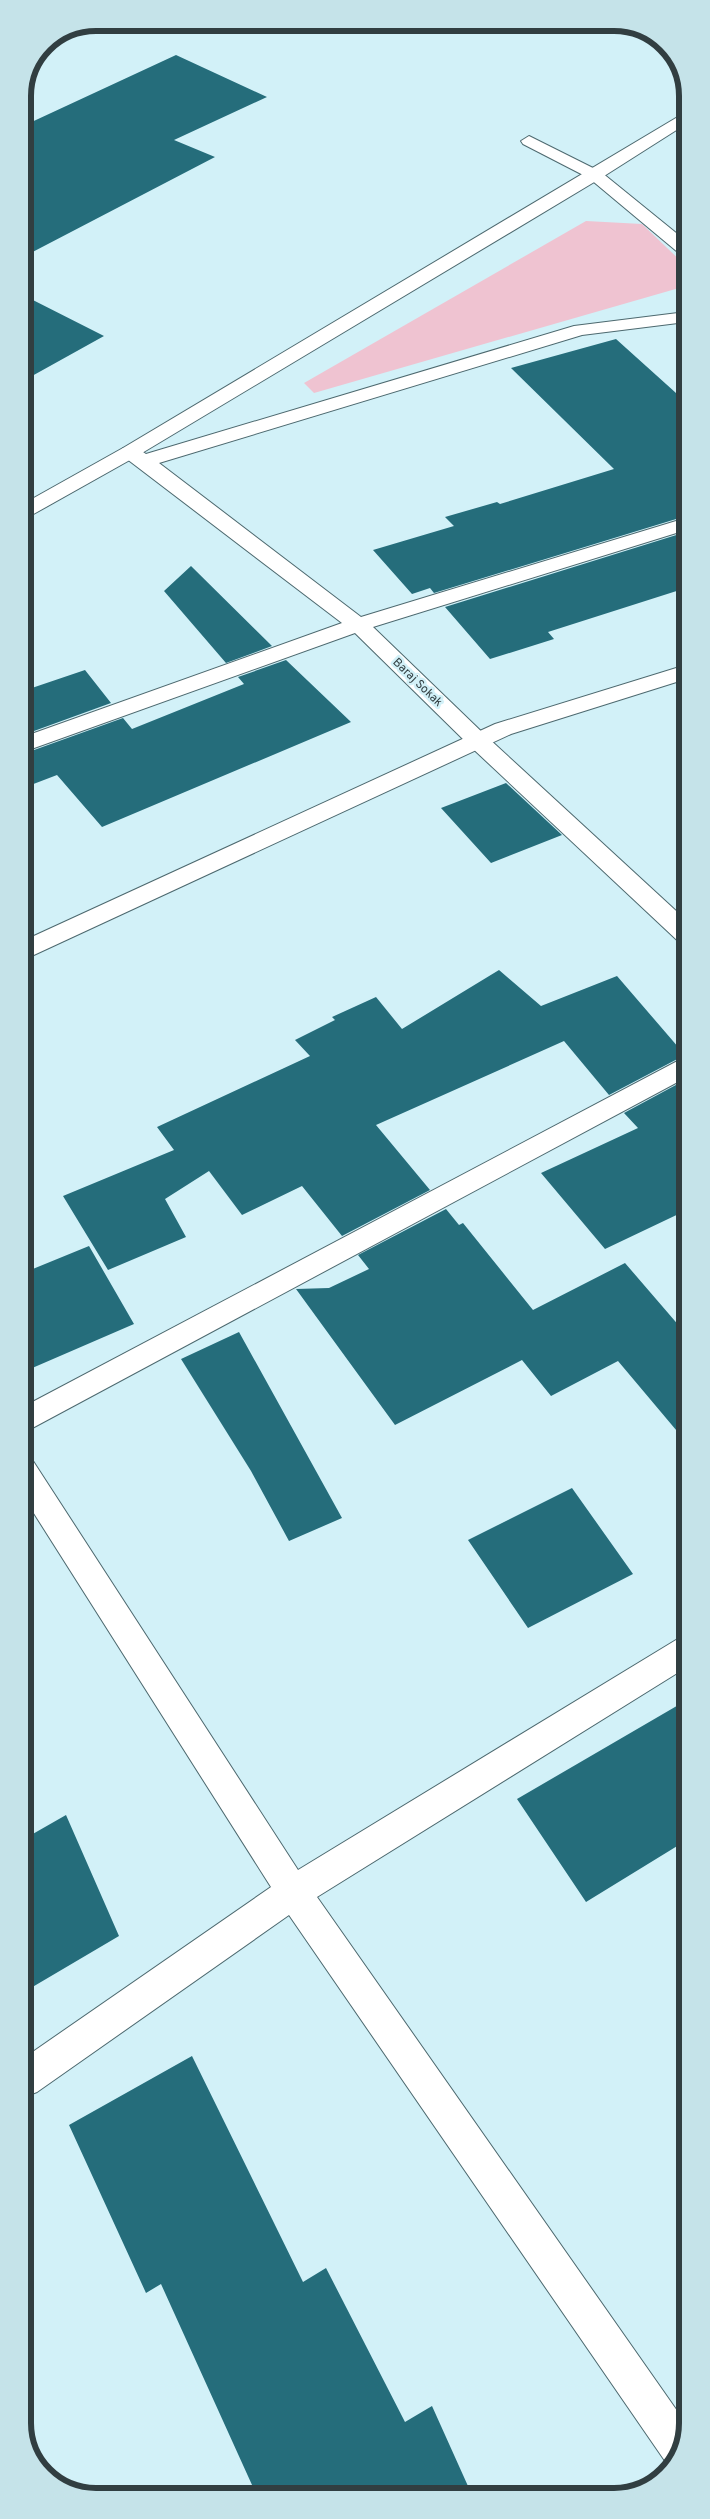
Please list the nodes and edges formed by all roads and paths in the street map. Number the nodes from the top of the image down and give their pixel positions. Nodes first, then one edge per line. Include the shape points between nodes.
1 (679, 121) edge
2 (529, 141) dead end
3 (595, 175) junction
4 (679, 244) edge
5 (679, 318) edge
6 (137, 456) junction
7 (31, 508) edge
8 (679, 526) edge
9 (358, 625) junction
10 (679, 674) edge
11 (478, 741) junction
12 (31, 742) edge
13 (679, 928) edge
14 (31, 947) edge
15 (679, 1069) edge
16 (31, 1417) edge
17 (31, 1482) edge
18 (679, 1655) edge
19 (294, 1892) junction
20 (31, 2074) edge
21 (676, 2442) edge

1 - 3 street
2 - 3 street
3 - 4 street
3 - 6 street
5 - 6 street via 580,330
6 - 7 street
6 - 9 street, Baraj Sokak
8 - 9 street
9 - 11 street, Baraj Sokak
9 - 12 street
10 - 11 street via 503,729
11 - 13 street, Baraj Sokak
11 - 14 street
15 - 16 street
17 - 19 street
18 - 19 street
19 - 20 street
19 - 21 street

